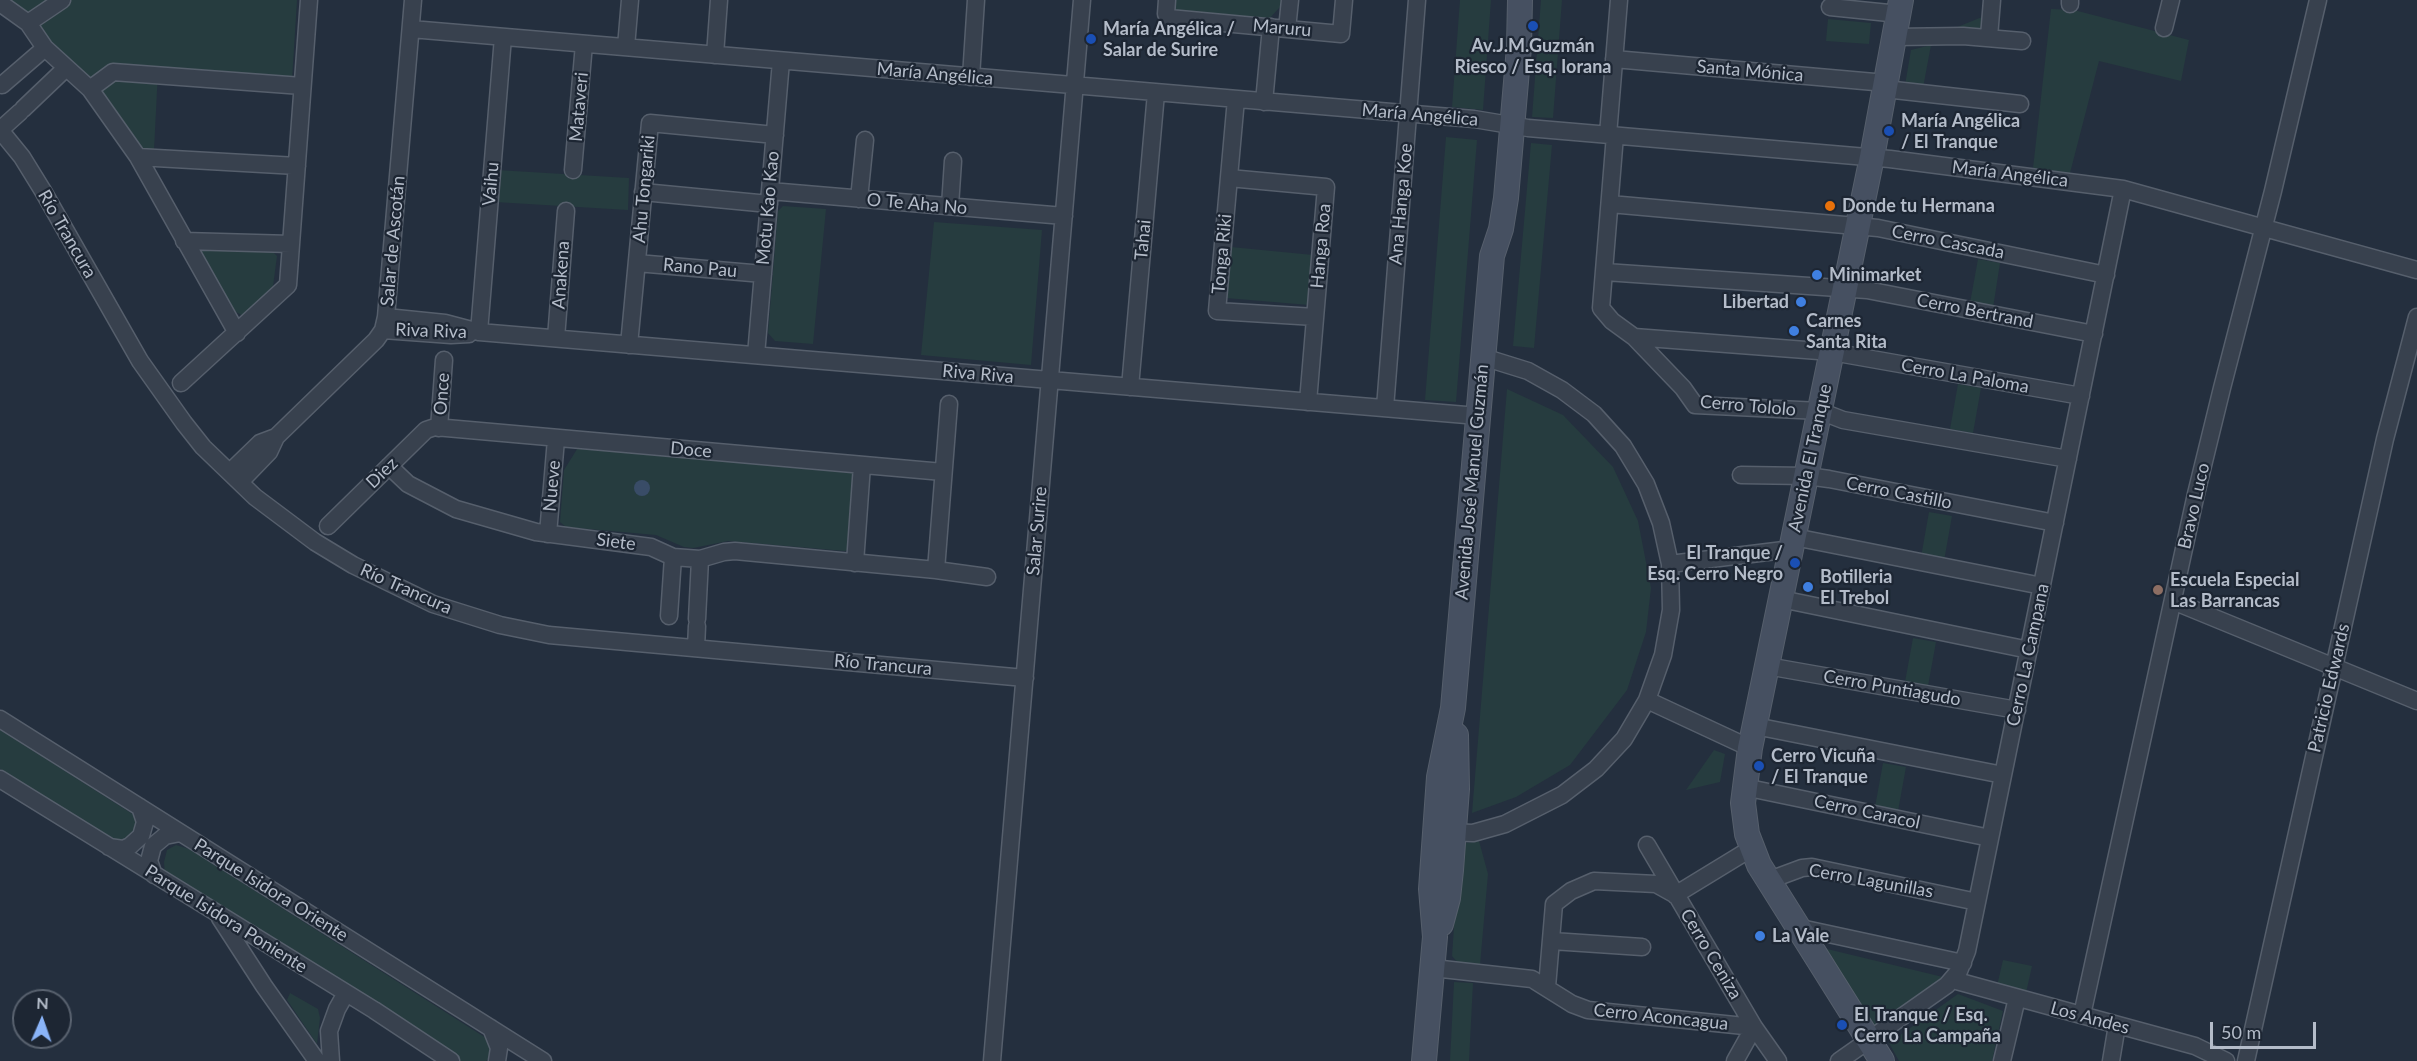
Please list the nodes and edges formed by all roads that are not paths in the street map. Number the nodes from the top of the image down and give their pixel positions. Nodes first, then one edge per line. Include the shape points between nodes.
1 (62, 0) edge
2 (309, 0) edge
3 (413, 0) edge
4 (630, 0) edge
5 (719, 0) edge
6 (976, 0) edge
7 (1082, 0) edge
8 (1167, 0) edge
9 (1290, 0) edge
10 (1344, 0) edge
11 (1417, 0) edge
12 (1509, 0) edge
13 (1520, 0) edge
14 (1619, 0) edge
15 (1992, 0) edge
16 (2171, 0) edge
17 (2318, 0) edge
18 (0, 3) edge
19 (1830, 7) dead end
20 (1898, 17) edge
21 (28, 23) junction
22 (2164, 27) dead end
23 (1279, 28) junction
24 (411, 29) junction
25 (503, 37) junction
26 (1989, 37) junction
27 (2022, 41) dead end
28 (584, 44) junction
29 (626, 47) junction
30 (45, 48) junction
31 (715, 55) junction
32 (1614, 59) junction
33 (781, 60) junction
34 (66, 68) junction
35 (971, 77) junction
36 (2, 85) dead end
37 (302, 86) junction
38 (1075, 86) junction
39 (1886, 86) junction
40 (90, 89) junction
41 (1156, 93) junction
42 (1236, 99) junction
43 (1264, 102) junction
44 (2020, 104) dead end
45 (1408, 113) junction
46 (1504, 124) junction
47 (0, 130) edge
48 (774, 135) junction
49 (1612, 135) junction
50 (865, 140) dead end
51 (1872, 157) junction
52 (138, 158) junction
53 (953, 160) dead end
54 (297, 166) junction
55 (573, 170) dead end
56 (1229, 178) junction
57 (2123, 189) junction
58 (643, 192) junction
59 (769, 197) junction
60 (859, 199) junction
61 (1610, 204) junction
62 (950, 207) junction
63 (566, 211) dead end
64 (1064, 216) junction
65 (1858, 225) junction
66 (2264, 228) junction
67 (184, 241) junction
68 (291, 244) junction
69 (637, 263) junction
70 (2417, 270) edge
71 (1605, 272) junction
72 (763, 274) junction
73 (2106, 274) junction
74 (1845, 289) junction
75 (1315, 317) junction
76 (2417, 317) edge
77 (385, 323) junction
78 (479, 332) junction
79 (237, 333) junction
80 (2094, 334) junction
81 (1634, 337) junction
82 (556, 338) junction
83 (629, 345) junction
84 (1832, 352) junction
85 (756, 355) junction
86 (1483, 357) junction
87 (444, 360) dead end
88 (1050, 380) junction
89 (181, 383) dead end
90 (1130, 387) junction
91 (2081, 396) junction
92 (1308, 402) junction
93 (949, 404) dead end
94 (1385, 408) junction
95 (1820, 411) junction
96 (1478, 416) junction
97 (439, 428) junction
98 (556, 439) junction
99 (2068, 459) junction
100 (862, 465) junction
101 (389, 466) junction
102 (943, 472) junction
103 (1742, 475) dead end
104 (1807, 476) junction
105 (235, 477) junction
106 (2055, 523) junction
107 (328, 525) dead end
108 (548, 534) junction
109 (1793, 543) junction
110 (673, 557) junction
111 (700, 559) junction
112 (855, 563) junction
113 (1670, 564) junction
114 (936, 570) junction
115 (987, 577) dead end
116 (2042, 586) junction
117 (1781, 599) junction
118 (2173, 602) junction
119 (668, 646) junction
120 (696, 648) junction
121 (2029, 650) junction
122 (1767, 666) junction
123 (2333, 667) junction
124 (1025, 678) junction
125 (1647, 700) junction
126 (2417, 701) edge
127 (2017, 710) junction
128 (0, 719) edge
129 (1753, 737) junction
130 (2003, 775) junction
131 (0, 779) edge
132 (1744, 787) junction
133 (140, 807) junction
134 (1444, 832) junction
135 (180, 833) junction
136 (1990, 838) junction
137 (1647, 845) dead end
138 (108, 847) junction
139 (1752, 848) junction
140 (154, 875) junction
141 (1767, 881) junction
142 (1675, 895) junction
143 (1977, 902) junction
144 (218, 915) junction
145 (1796, 927) junction
146 (1552, 941) junction
147 (1642, 947) dead end
148 (1963, 963) junction
149 (1433, 968) junction
150 (1953, 980) junction
151 (1547, 987) junction
152 (346, 993) junction
153 (2017, 998) junction
154 (2082, 1015) junction
155 (2117, 1025) junction
156 (1754, 1027) junction
157 (491, 1028) junction
158 (1869, 1040) junction
159 (542, 1060) edge
160 (317, 1061) edge
161 (331, 1061) edge
162 (450, 1061) edge
163 (497, 1061) edge
164 (521, 1061) edge
165 (992, 1061) edge
166 (1424, 1061) edge
167 (1735, 1061) edge
168 (1778, 1061) edge
169 (1839, 1061) edge
170 (1882, 1061) edge
171 (2002, 1061) edge
172 (2111, 1061) edge
173 (2226, 1061) edge
174 (2246, 1061) edge

1 - 21 street
2 - 37 street
3 - 24 street, Salar de Ascotán
4 - 29 street
5 - 31 street
6 - 35 street
7 - 38 street, Salar Surire
8 - 23 street, Maruru via 1169,18
9 - 23 street
10 - 23 street, Maruru via 1341,34
11 - 45 street, Ana Hanga Koe
12 - 46 street, Avenida José Manuel Guzmán via 1504,24
13 - 46 street, Avenida José Manuel Guzmán via 1519,47
14 - 32 street, Cerro Tololo
15 - 26 street
16 - 22 street
17 - 66 street, Bravo Luco
18 - 21 street
19 - 20 street
20 - 26 street
20 - 39 street, Avenida El Tranque
21 - 30 street
23 - 43 street
24 - 25 street, María Angélica
24 - 77 street, Salar de Ascotán
25 - 28 street, María Angélica
25 - 78 street, Vaihu
26 - 27 street
28 - 29 street, María Angélica
28 - 55 street, Mataveri
29 - 31 street, María Angélica
30 - 34 street
30 - 36 street
31 - 33 street, María Angélica
32 - 39 street, Santa Mónica
32 - 49 street, Cerro Tololo
33 - 35 street, María Angélica
33 - 48 street, Motu Kao Kao
34 - 40 street
34 - 47 street
35 - 38 street, María Angélica
37 - 40 street via 114,72
37 - 54 street
38 - 41 street, María Angélica
38 - 64 street, Salar Surire
39 - 44 street, Santa Mónica
39 - 51 street, Avenida El Tranque
40 - 52 street
41 - 42 street, María Angélica
41 - 90 street, Tahai
42 - 43 street, María Angélica
42 - 56 street, Tonga Riki
43 - 45 street, María Angélica
45 - 46 street, María Angélica
45 - 94 street, Ana Hanga Koe
46 - 49 street, María Angélica
46 - 86 street, Avenida José Manuel Guzmán via 1488,212 1492,256
47 - 105 street, Río Trancura via 43,191 140,362 203,447
48 - 58 street, Ahu Tongariki via 650,123
48 - 59 street, Motu Kao Kao
49 - 51 street, María Angélica
49 - 61 street, Cerro Tololo
50 - 60 street
51 - 57 street, María Angélica
51 - 65 street, Avenida El Tranque
52 - 54 street
52 - 67 street
53 - 62 street
54 - 68 street
56 - 75 street, Hanga Roa via 1326,187
56 - 75 street, Tonga Riki via 1217,310
57 - 66 street, María Angélica
57 - 73 street, Cerro La Campana
58 - 59 street, O Te Aha No
58 - 69 street, Ahu Tongariki
59 - 60 street, O Te Aha No
59 - 72 street, Motu Kao Kao
60 - 62 street, O Te Aha No
61 - 65 street, Cerro Cascada
61 - 71 street, Cerro Tololo
62 - 64 street, O Te Aha No
63 - 82 street, Anakena
64 - 88 street, Salar Surire
65 - 73 street, Cerro Cascada
65 - 74 street, Avenida El Tranque
66 - 70 street, María Angélica
66 - 118 street, Bravo Luco
67 - 68 street
67 - 79 street
68 - 79 street via 288,285
69 - 72 street, Rano Pau
69 - 83 street, Ahu Tongariki
71 - 74 street, Cerro Bertrand
71 - 81 street, Cerro Tololo via 1602,308
72 - 85 street, Motu Kao Kao
73 - 80 street, Cerro La Campana
74 - 80 street, Cerro Bertrand
74 - 84 street, Avenida El Tranque
75 - 92 street, Hanga Roa
76 - 123 street, Patricio Edwards
77 - 78 street, Riva Riva via 445,323
77 - 105 street, Salar de Ascotán via 376,340 276,437 269,452
78 - 82 street, Riva Riva
79 - 89 street
80 - 91 street, Cerro La Campana
81 - 84 street, Cerro La Paloma
81 - 95 street, Cerro Tololo via 1695,405
82 - 83 street, Riva Riva
83 - 85 street, Riva Riva
84 - 91 street, Cerro La Paloma
84 - 95 street, Avenida El Tranque
85 - 88 street, Riva Riva
86 - 96 street, Avenida José Manuel Guzmán
86 - 113 street via 1545,380 1577,400 1610,429 1646,484
87 - 97 street, Once
88 - 90 street, Riva Riva
88 - 124 street, Salar Surire
90 - 92 street, Riva Riva
91 - 99 street, Cerro La Campana
92 - 94 street, Riva Riva
93 - 102 street
94 - 96 street, Riva Riva
95 - 99 street, Cerro Tololo via 1843,420
95 - 104 street, Avenida El Tranque
96 - 134 street, Avenida José Manuel Guzmán via 1453,708 1441,761
97 - 98 street, Doce
97 - 101 street, Diez via 426,430
98 - 100 street, Doce
98 - 108 street, Nueve
99 - 106 street, Cerro La Campana
100 - 102 street, Doce
100 - 112 street
101 - 107 street, Diez
101 - 108 street, Siete via 408,484 456,509
102 - 114 street
103 - 104 street, Cerro Castillo
104 - 106 street, Cerro Castillo
104 - 109 street, Avenida El Tranque
105 - 119 street, Río Trancura via 315,542 385,583 433,604 500,625 549,634
106 - 116 street, Cerro La Campana
108 - 110 street, Siete via 651,547
109 - 113 street
109 - 116 street
109 - 117 street, Avenida El Tranque
110 - 111 street, Siete
110 - 119 street
111 - 112 street, Siete via 735,551
111 - 120 street
112 - 114 street, Siete
113 - 125 street via 1668,632 1657,678
114 - 115 street, Siete
116 - 121 street, Cerro La Campana
117 - 121 street
117 - 122 street, Avenida El Tranque
118 - 123 street
118 - 154 street, Bravo Luco
119 - 120 street, Río Trancura
120 - 124 street, Río Trancura
121 - 127 street, Cerro La Campana
122 - 127 street, Cerro Puntiagudo
122 - 129 street, Avenida El Tranque
123 - 126 street
123 - 174 street, Patricio Edwards
124 - 165 street, Salar Surire
125 - 129 street
125 - 134 street via 1624,739 1581,783 1505,824 1473,833
127 - 130 street, Cerro La Campana
128 - 133 street, Parque Isidora Oriente
129 - 130 street
129 - 132 street, Avenida El Tranque
130 - 136 street, Cerro La Campana
131 - 138 street, Parque Isidora Poniente
132 - 136 street, Cerro Caracol
132 - 139 street, Avenida El Tranque via 1744,819
133 - 135 street, Parque Isidora Oriente
133 - 138 street via 145,822 141,836 130,846
134 - 149 street, Avenida José Manuel Guzmán via 1448,898 1435,937
135 - 140 street via 165,836 153,846 149,861
135 - 157 street, Parque Isidora Oriente
136 - 143 street, Cerro La Campana
137 - 142 street, Cerro Ceniza
138 - 140 street, Parque Isidora Poniente
139 - 141 street, Avenida El Tranque
139 - 142 street
140 - 144 street, Parque Isidora Poniente
141 - 143 street, Cerro Lagunillas via 1812,867
141 - 145 street, Avenida El Tranque
142 - 146 street via 1656,884 1594,881 1554,904
142 - 156 street, Cerro Ceniza
143 - 148 street, Cerro La Campana
144 - 152 street, Parque Isidora Poniente
144 - 160 street
145 - 148 street
145 - 158 street, Avenida El Tranque
146 - 147 street
146 - 151 street
148 - 150 street, Cerro La Campana
149 - 151 street, Cerro Aconcagua via 1524,978
149 - 166 street, Avenida José Manuel Guzmán
150 - 153 street, Los Andes
150 - 158 street, Cerro La Campana
151 - 156 street, Cerro Aconcagua via 1588,1010
152 - 161 street via 329,1031
152 - 162 street, Parque Isidora Poniente
153 - 154 street, Los Andes
153 - 171 street
154 - 155 street, Los Andes
155 - 172 street
155 - 173 street, Los Andes via 2208,1051
156 - 167 street
156 - 168 street, Cerro Ceniza
157 - 159 street, Parque Isidora Oriente
157 - 163 street via 500,1048
158 - 169 street, Cerro La Campana
158 - 170 street, Avenida El Tranque
159 - 164 street

